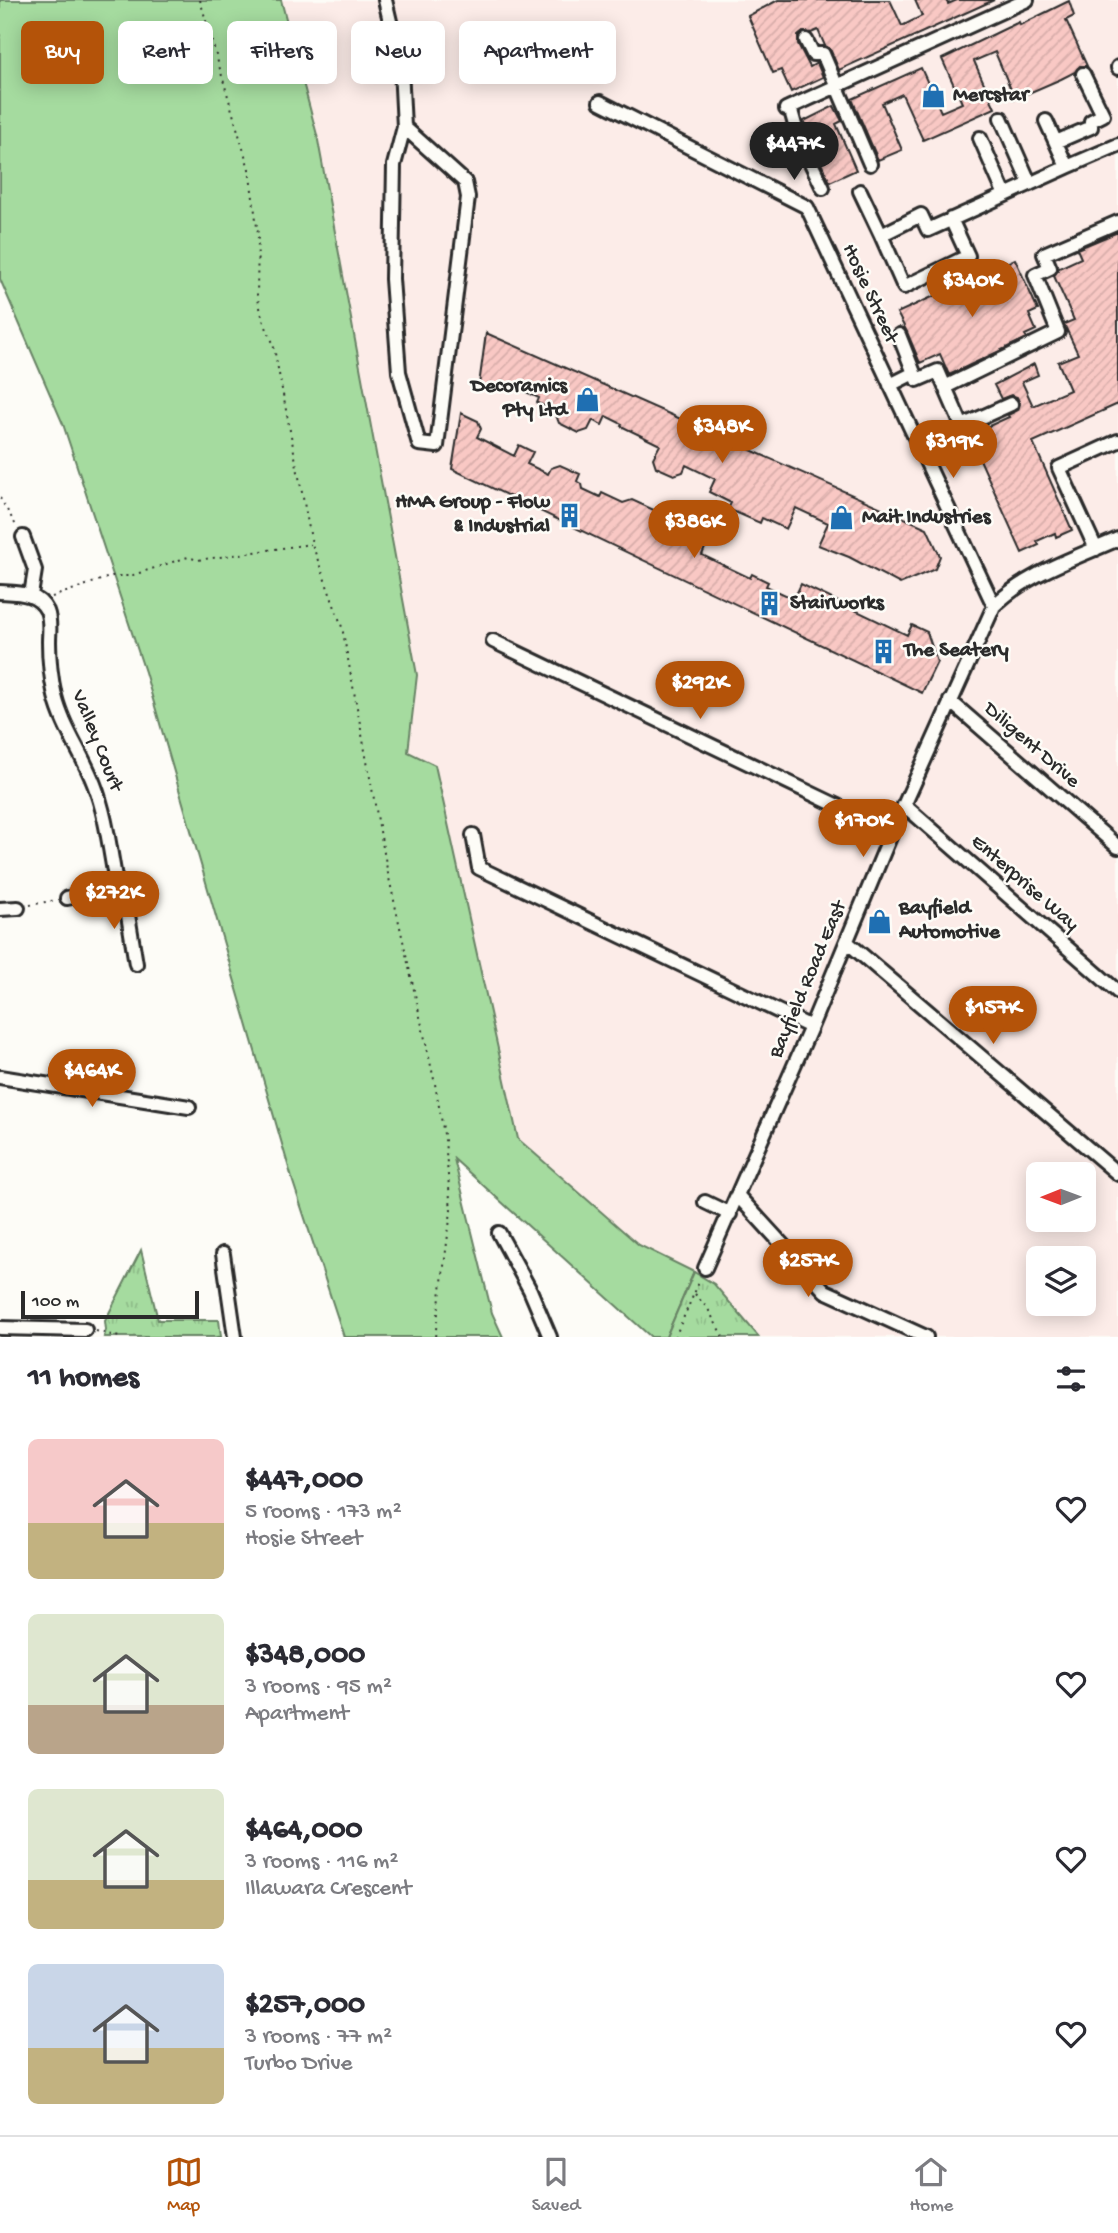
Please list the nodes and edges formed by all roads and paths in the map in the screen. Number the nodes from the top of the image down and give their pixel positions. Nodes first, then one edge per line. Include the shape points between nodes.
1 (200, 0) edge
2 (385, 0) edge
3 (1027, 0) edge
4 (806, 40) dead end
5 (1083, 74) dead end
6 (838, 85) junction
7 (600, 102) dead end
8 (1001, 118) dead end
9 (1046, 121) dead end
10 (404, 127) junction
11 (979, 138) dead end
12 (1056, 142) junction
13 (1118, 145) edge
14 (870, 164) dead end
15 (1067, 167) junction
16 (1030, 184) junction
17 (823, 188) dead end
18 (860, 191) dead end
19 (1005, 195) junction
20 (951, 219) junction
21 (1118, 222) edge
22 (881, 235) junction
23 (899, 335) dead end
24 (914, 373) junction
25 (890, 385) junction
26 (945, 387) junction
27 (1012, 404) dead end
28 (1118, 441) edge
29 (0, 498) edge
30 (23, 537) joint
31 (1118, 539) edge
32 (312, 544) junction
33 (1096, 549) junction
34 (0, 592) edge
35 (35, 598) junction
36 (994, 606) junction
37 (493, 641) dead end
38 (950, 701) junction
39 (904, 805) junction
40 (892, 832) junction
41 (473, 835) dead end
42 (1118, 847) edge
43 (117, 888) junction
44 (67, 898) joint
45 (19, 908) joint
46 (0, 909) edge
47 (847, 942) junction
48 (136, 964) dead end
49 (1118, 992) edge
50 (811, 1027) junction
51 (0, 1077) edge
52 (189, 1107) dead end
53 (1118, 1174) edge
54 (738, 1196) junction
55 (705, 1202) dead end
56 (730, 1214) junction
57 (499, 1233) dead end
58 (223, 1254) dead end
59 (705, 1268) joint
60 (694, 1293) junction
61 (0, 1328) edge
62 (85, 1329) joint
63 (119, 1337) edge
64 (234, 1337) edge
65 (435, 1337) edge
66 (550, 1337) edge
67 (675, 1337) edge
68 (723, 1337) edge
69 (926, 1337) edge

1 - 32 path via 249,169 258,234 257,295 273,343
2 - 10 street via 401,68
3 - 6 street
4 - 6 street via 813,54 824,54
5 - 12 street via 1103,115 1091,121 1091,127
6 - 14 street
6 - 17 street via 788,108
7 - 25 street, Hosie Street via 807,207
8 - 16 street
9 - 12 street
10 - 10 street via 465,182 468,197 437,446 419,444 399,372 392,279 394,165
11 - 19 street
12 - 15 street
13 - 15 street
15 - 16 street
16 - 19 street
18 - 22 street
19 - 20 street
20 - 22 street via 928,230 921,215
20 - 22 street via 968,256 904,288
21 - 26 street via 1044,254 1049,268 1035,275 1058,332
23 - 24 street
24 - 25 street
24 - 26 street via 917,380 938,370
25 - 36 street, Hosie Street
26 - 27 street via 962,426
28 - 33 street via 1059,468
29 - 30 path
30 - 35 street, Valley Court via 36,570
31 - 33 street, Bayfield Road East
32 - 35 path via 198,560 188,557
32 - 65 path via 341,627 445,1140 451,1211
33 - 36 street, Bayfield Road East via 1010,591
34 - 35 street
35 - 43 street, Valley Court via 47,610 55,697 102,809
36 - 38 street, Bayfield Road East
37 - 40 street
38 - 39 street, Bayfield Road East
38 - 42 street, Diligent Drive
39 - 40 street, Bayfield Road East
39 - 49 street, Enterprise Way
40 - 47 street, Bayfield Road East
41 - 50 street via 479,868
43 - 44 street
43 - 48 street, Valley Court via 128,915
44 - 45 path
45 - 46 street
47 - 50 street, Bayfield Road East
47 - 53 street
50 - 54 street, Bayfield Road East
51 - 52 street
54 - 56 street, Bayfield Road East
54 - 69 street via 825,1291
55 - 56 street
56 - 59 street, Bayfield Road East
57 - 66 street
58 - 64 street
59 - 60 path
60 - 67 path
60 - 68 path
61 - 62 street
62 - 63 path

